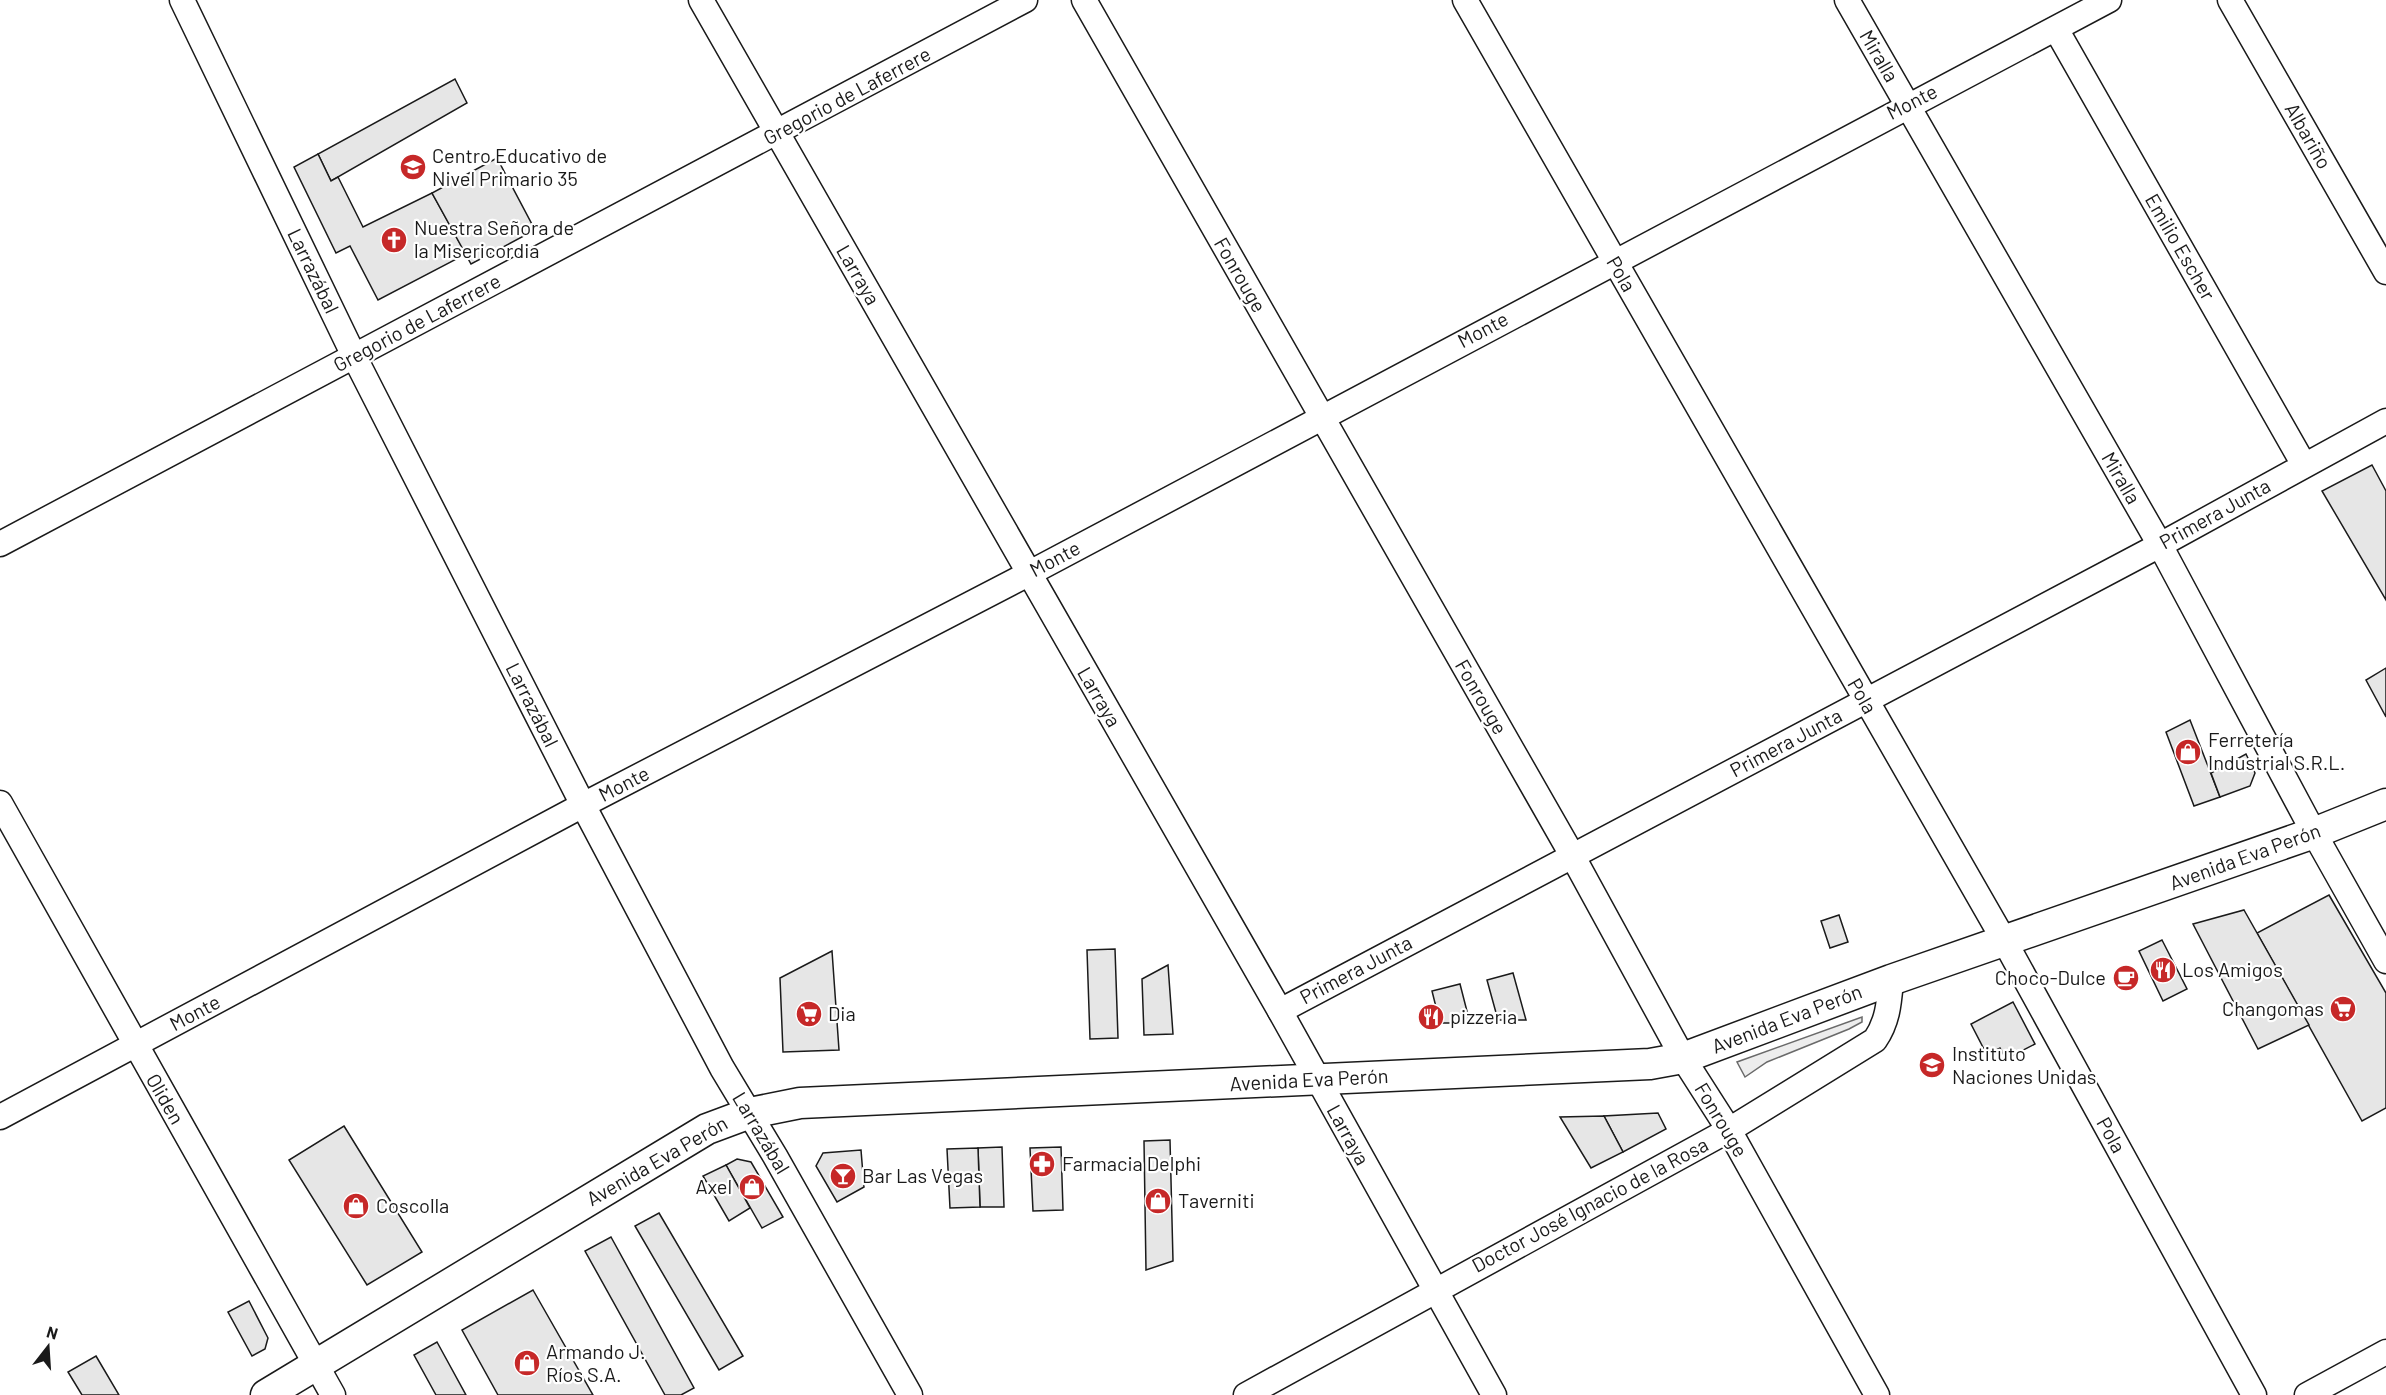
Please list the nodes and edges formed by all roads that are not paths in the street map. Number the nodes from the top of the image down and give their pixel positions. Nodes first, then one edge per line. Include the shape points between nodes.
1 (182, 0) edge
2 (701, 0) edge
3 (1025, 0) edge
4 (1084, 0) edge
5 (1466, 0) edge
6 (1847, 0) edge
7 (2109, 0) edge
8 (2230, 0) edge
9 (2056, 29) junction
10 (1907, 105) junction
11 (777, 133) junction
12 (1613, 261) junction
13 (2386, 272) edge
14 (354, 356) junction
15 (1320, 417) junction
16 (2386, 421) edge
17 (2304, 465) junction
18 (0, 544) edge
19 (2160, 545) junction
20 (1028, 574) junction
21 (1865, 701) junction
22 (0, 803) edge
23 (2386, 804) edge
24 (583, 805) junction
25 (2314, 833) junction
26 (1572, 855) junction
27 (2005, 942) junction
28 (2386, 961) edge
29 (1891, 980) junction
30 (1280, 1011) junction
31 (135, 1046) junction
32 (1683, 1058) junction
33 (1317, 1080) junction
34 (750, 1113) junction
35 (0, 1118) edge
36 (1729, 1130) junction
37 (1434, 1290) junction
38 (2386, 1352) edge
39 (316, 1364) junction
40 (266, 1395) edge
41 (333, 1395) edge
42 (910, 1395) edge
43 (1246, 1395) edge
44 (1494, 1395) edge
45 (1877, 1395) edge
46 (2254, 1395) edge
47 (2307, 1395) edge

1 - 14 street, Larrazábal
2 - 11 street, Larraya
3 - 11 street, Gregorio de Laferrere
4 - 15 street, Fonrouge
5 - 12 street, Pola
6 - 10 street, Miralla
7 - 9 street, Monte
8 - 13 street, Albariño
9 - 10 street, Monte
9 - 17 street, Emilio Escher
10 - 12 street, Monte
10 - 19 street, Miralla
11 - 14 street, Gregorio de Laferrere
11 - 20 street, Larraya
12 - 15 street, Monte
12 - 21 street, Pola
14 - 18 street, Gregorio de Laferrere
14 - 24 street, Larrazábal
15 - 20 street, Monte
15 - 26 street, Fonrouge
16 - 17 street, Primera Junta
17 - 19 street, Primera Junta
19 - 21 street, Primera Junta
19 - 25 street, Miralla
20 - 24 street, Monte
20 - 30 street, Larraya
21 - 26 street, Primera Junta
21 - 27 street, Pola
22 - 31 street, Oliden
23 - 25 main road, Avenida Eva Perón
24 - 31 street, Monte
24 - 34 street, Larrazábal via 722,1068
25 - 27 main road, Avenida Eva Perón
25 - 28 street, Miralla
26 - 30 street, Primera Junta
26 - 32 street, Fonrouge
27 - 29 main road, Avenida Eva Perón
27 - 46 street, Pola
29 - 32 main road, Avenida Eva Perón
29 - 36 street, Doctor José Ignacio de la Rosa via 1888,1015 1875,1041
30 - 33 street, Larraya
31 - 35 street, Monte
31 - 39 street, Oliden
32 - 33 main road, Avenida Eva Perón via 1650,1064
32 - 36 street, Fonrouge
33 - 34 main road, Avenida Eva Perón via 800,1103
33 - 37 street, Larraya
34 - 39 main road, Avenida Eva Perón via 707,1129
34 - 42 street, Larrazábal
36 - 37 street, Doctor José Ignacio de la Rosa
36 - 45 street, Fonrouge
37 - 43 street, Doctor José Ignacio de la Rosa
37 - 44 street, Larraya
38 - 47 street
39 - 40 main road, Avenida Eva Perón
39 - 41 street, Oliden

